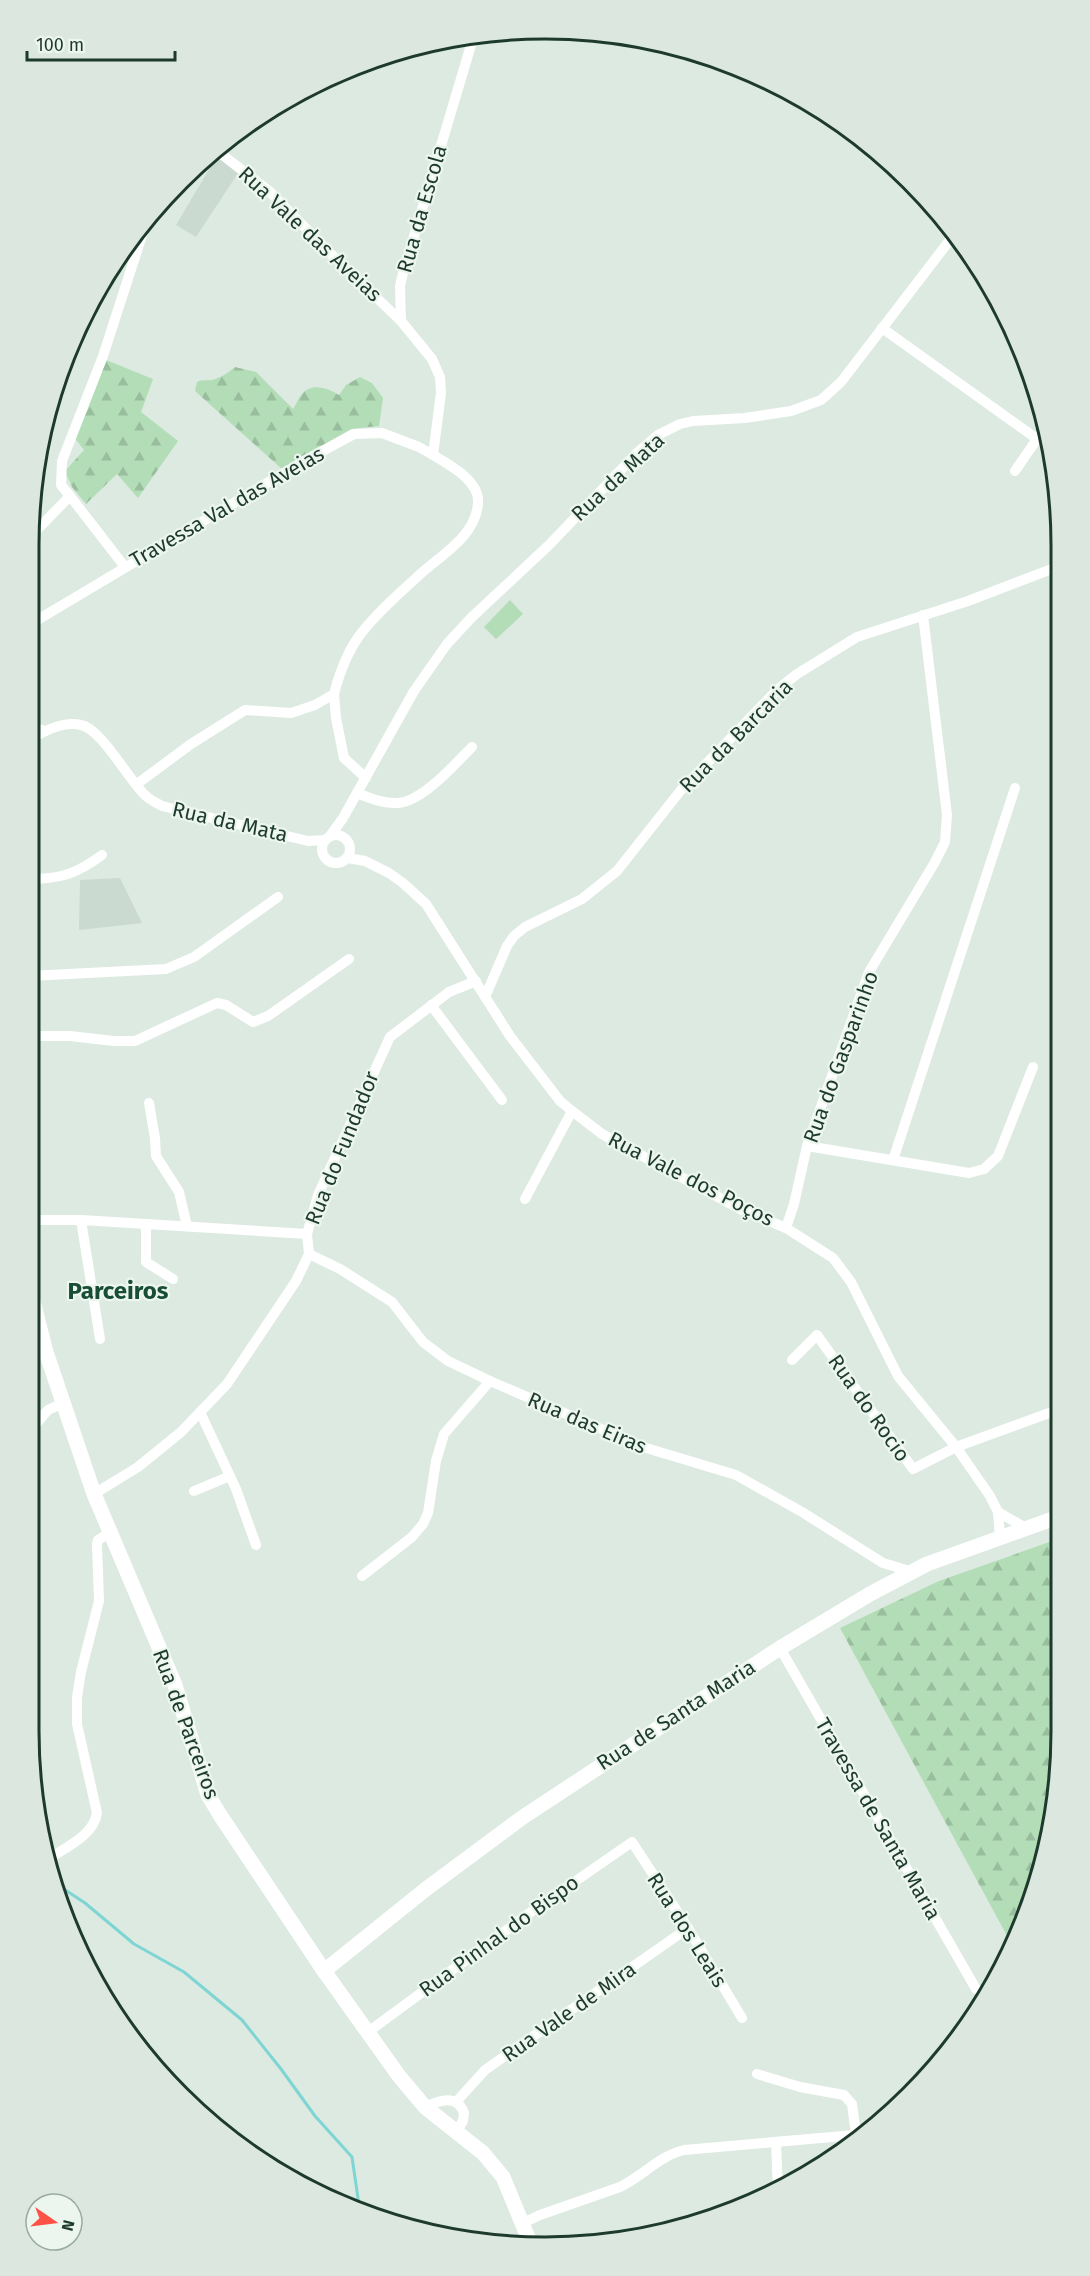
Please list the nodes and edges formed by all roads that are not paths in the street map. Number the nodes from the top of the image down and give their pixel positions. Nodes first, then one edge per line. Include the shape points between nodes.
1 (471, 44) edge
2 (223, 155) edge
3 (949, 241) edge
4 (140, 243) edge
5 (401, 321) junction
6 (882, 328) junction
7 (1038, 432) edge
8 (1039, 437) edge
9 (433, 455) junction
10 (1015, 471) dead end
11 (70, 496) junction
12 (40, 527) edge
13 (125, 567) junction
14 (1051, 569) edge
15 (923, 615) junction
16 (39, 618) edge
17 (334, 693) junction
18 (39, 729) edge
19 (45, 731) junction
20 (39, 734) edge
21 (472, 747) dead end
22 (366, 778) junction
23 (137, 784) junction
24 (1015, 788) dead end
25 (357, 793) junction
26 (343, 818) junction
27 (327, 838) junction
28 (308, 841) junction
29 (348, 843) junction
30 (322, 853) junction
31 (102, 855) dead end
32 (347, 858) junction
33 (365, 861) junction
34 (39, 879) edge
35 (278, 897) dead end
36 (349, 958) dead end
37 (39, 975) edge
38 (476, 981) junction
39 (485, 997) junction
40 (431, 1005) junction
41 (39, 1036) edge
42 (1033, 1067) dead end
43 (502, 1100) dead end
44 (149, 1103) dead end
45 (572, 1111) junction
46 (807, 1146) junction
47 (893, 1160) junction
48 (525, 1199) dead end
49 (81, 1220) junction
50 (39, 1221) edge
51 (146, 1224) junction
52 (187, 1227) junction
53 (786, 1228) junction
54 (307, 1234) junction
55 (309, 1254) junction
56 (173, 1279) dead end
57 (39, 1327) edge
58 (100, 1339) dead end
59 (792, 1360) dead end
60 (490, 1381) junction
61 (63, 1403) junction
62 (200, 1412) junction
63 (1051, 1412) edge
64 (39, 1420) edge
65 (956, 1448) junction
66 (230, 1476) junction
67 (194, 1491) dead end
68 (94, 1494) junction
69 (998, 1512) junction
70 (1051, 1519) edge
71 (1026, 1528) junction
72 (109, 1533) junction
73 (1000, 1538) junction
74 (256, 1545) dead end
75 (883, 1563) junction
76 (913, 1572) junction
77 (362, 1576) dead end
78 (892, 1583) junction
79 (780, 1648) junction
80 (632, 1842) joint
81 (54, 1855) edge
82 (688, 1928) junction
83 (324, 1971) junction
84 (976, 1989) dead end
85 (742, 2018) dead end
86 (368, 2032) junction
87 (757, 2074) dead end
88 (456, 2102) junction
89 (426, 2108) junction
90 (859, 2127) edge
91 (456, 2132) junction
92 (847, 2136) edge
93 (776, 2143) junction
94 (778, 2180) edge
95 (523, 2223) junction
96 (528, 2236) edge

1 - 5 street, Rua da Escola via 403,273
2 - 5 street, Rua Vale das Aveias via 269,191
3 - 6 street, Rua da Mata
4 - 11 street via 103,356 62,460 61,486
5 - 9 street via 432,358 440,377
6 - 7 street
6 - 22 street, Rua da Mata via 841,382 821,400 776,415 687,422 651,440 447,644 414,691
8 - 10 street
9 - 13 street, Travessa Val das Aveias via 382,433 354,434
9 - 17 street via 473,484 479,501 474,520 462,538 416,577 362,632 339,673
11 - 12 street
11 - 13 street
13 - 16 street, Travessa Val das Aveias
14 - 15 street, Rua da Barcaria
15 - 39 street, Rua da Barcaria via 857,637 777,690 681,790 612,876 582,899 514,936
15 - 46 street, Rua do Gasparinho via 947,815 945,842 869,972
17 - 22 street via 344,758
17 - 23 street via 291,713 245,710
18 - 19 street, Rua da Mata
19 - 20 street, Rua da Mata
19 - 23 street, Rua da Mata via 58,726 86,726
21 - 25 street via 413,799 400,804 386,803
22 - 25 street, Rua da Mata
23 - 28 street, Rua da Mata via 146,797 162,806
24 - 47 street
25 - 26 street, Rua da Mata
26 - 27 street, Rua da Mata
26 - 29 street
27 - 28 street, Rua da Mata
27 - 29 street via 338,835
27 - 30 street
28 - 30 street, Rua da Mata
29 - 32 street
29 - 33 street, Rua Vale dos Poços
30 - 32 street via 334,863
31 - 34 street via 70,874
32 - 33 street, Rua Vale dos Poços
33 - 38 street, Rua Vale dos Poços via 396,878 426,904
35 - 37 street via 194,957 166,969
36 - 41 street via 254,1022 217,1003 135,1041
38 - 39 street, Rua Vale dos Poços
38 - 40 street, Rua do Fundador
39 - 45 street, Rua Vale dos Poços via 535,1070
40 - 43 street
40 - 54 street, Rua do Fundador via 390,1037 318,1195
42 - 47 street via 998,1156 984,1170 969,1173
44 - 52 street via 156,1155 179,1192
45 - 48 street
45 - 53 street, Rua Vale dos Poços via 602,1134 675,1174 742,1210
46 - 47 street
46 - 53 street, Rua do Gasparinho
49 - 50 street
49 - 51 street
49 - 58 street
51 - 52 street
51 - 56 street via 146,1262
52 - 54 street
53 - 65 street, Rua Vale dos Poços via 820,1248 842,1269 898,1376
54 - 55 street, Rua do Fundador
55 - 60 street, Rua das Eiras via 374,1289 392,1302 423,1342 448,1361
55 - 62 street, Rua do Fundador via 296,1281 227,1384
57 - 61 main road, Rua de Parceiros
59 - 65 street, Rua do Rocio via 817,1335 913,1469
60 - 75 street, Rua das Eiras via 643,1447 736,1475
60 - 77 street via 444,1434 423,1524
61 - 64 street
61 - 68 main road, Rua de Parceiros
62 - 66 street
62 - 68 street, Rua do Fundador via 138,1467
63 - 65 street
65 - 69 street, Rua Vale dos Poços
66 - 67 street
66 - 74 street
68 - 72 main road, Rua de Parceiros
69 - 71 street
69 - 73 street, Rua Vale dos Poços
70 - 71 main road, Rua de Santa Maria
71 - 73 main road, Rua de Santa Maria
72 - 81 street via 97,1544 99,1601 77,1697 77,1724 98,1813 90,1830
72 - 83 main road, Rua de Parceiros via 175,1685 208,1794
73 - 76 main road, Rua de Santa Maria
75 - 76 street, Rua das Eiras
75 - 78 street
76 - 78 main road, Rua de Santa Maria
78 - 79 main road, Rua de Santa Maria
79 - 83 main road, Rua de Santa Maria via 523,1817
79 - 84 street, Travessa de Santa Maria
80 - 82 street, Rua dos Leais
80 - 86 street, Rua Pinhal do Bispo
82 - 85 street, Rua dos Leais
82 - 88 street, Rua Vale de Mira via 485,2070
83 - 86 main road, Rua de Parceiros
86 - 89 main road, Rua de Parceiros
87 - 90 street via 844,2095 852,2104
88 - 89 street via 439,2101
88 - 91 street via 464,2113
89 - 91 main road, Rua de Parceiros
91 - 95 main road, Rua de Parceiros via 483,2153 503,2177
92 - 93 street
93 - 94 street
93 - 95 street via 673,2153 620,2187
95 - 96 main road, Rua de Parceiros

